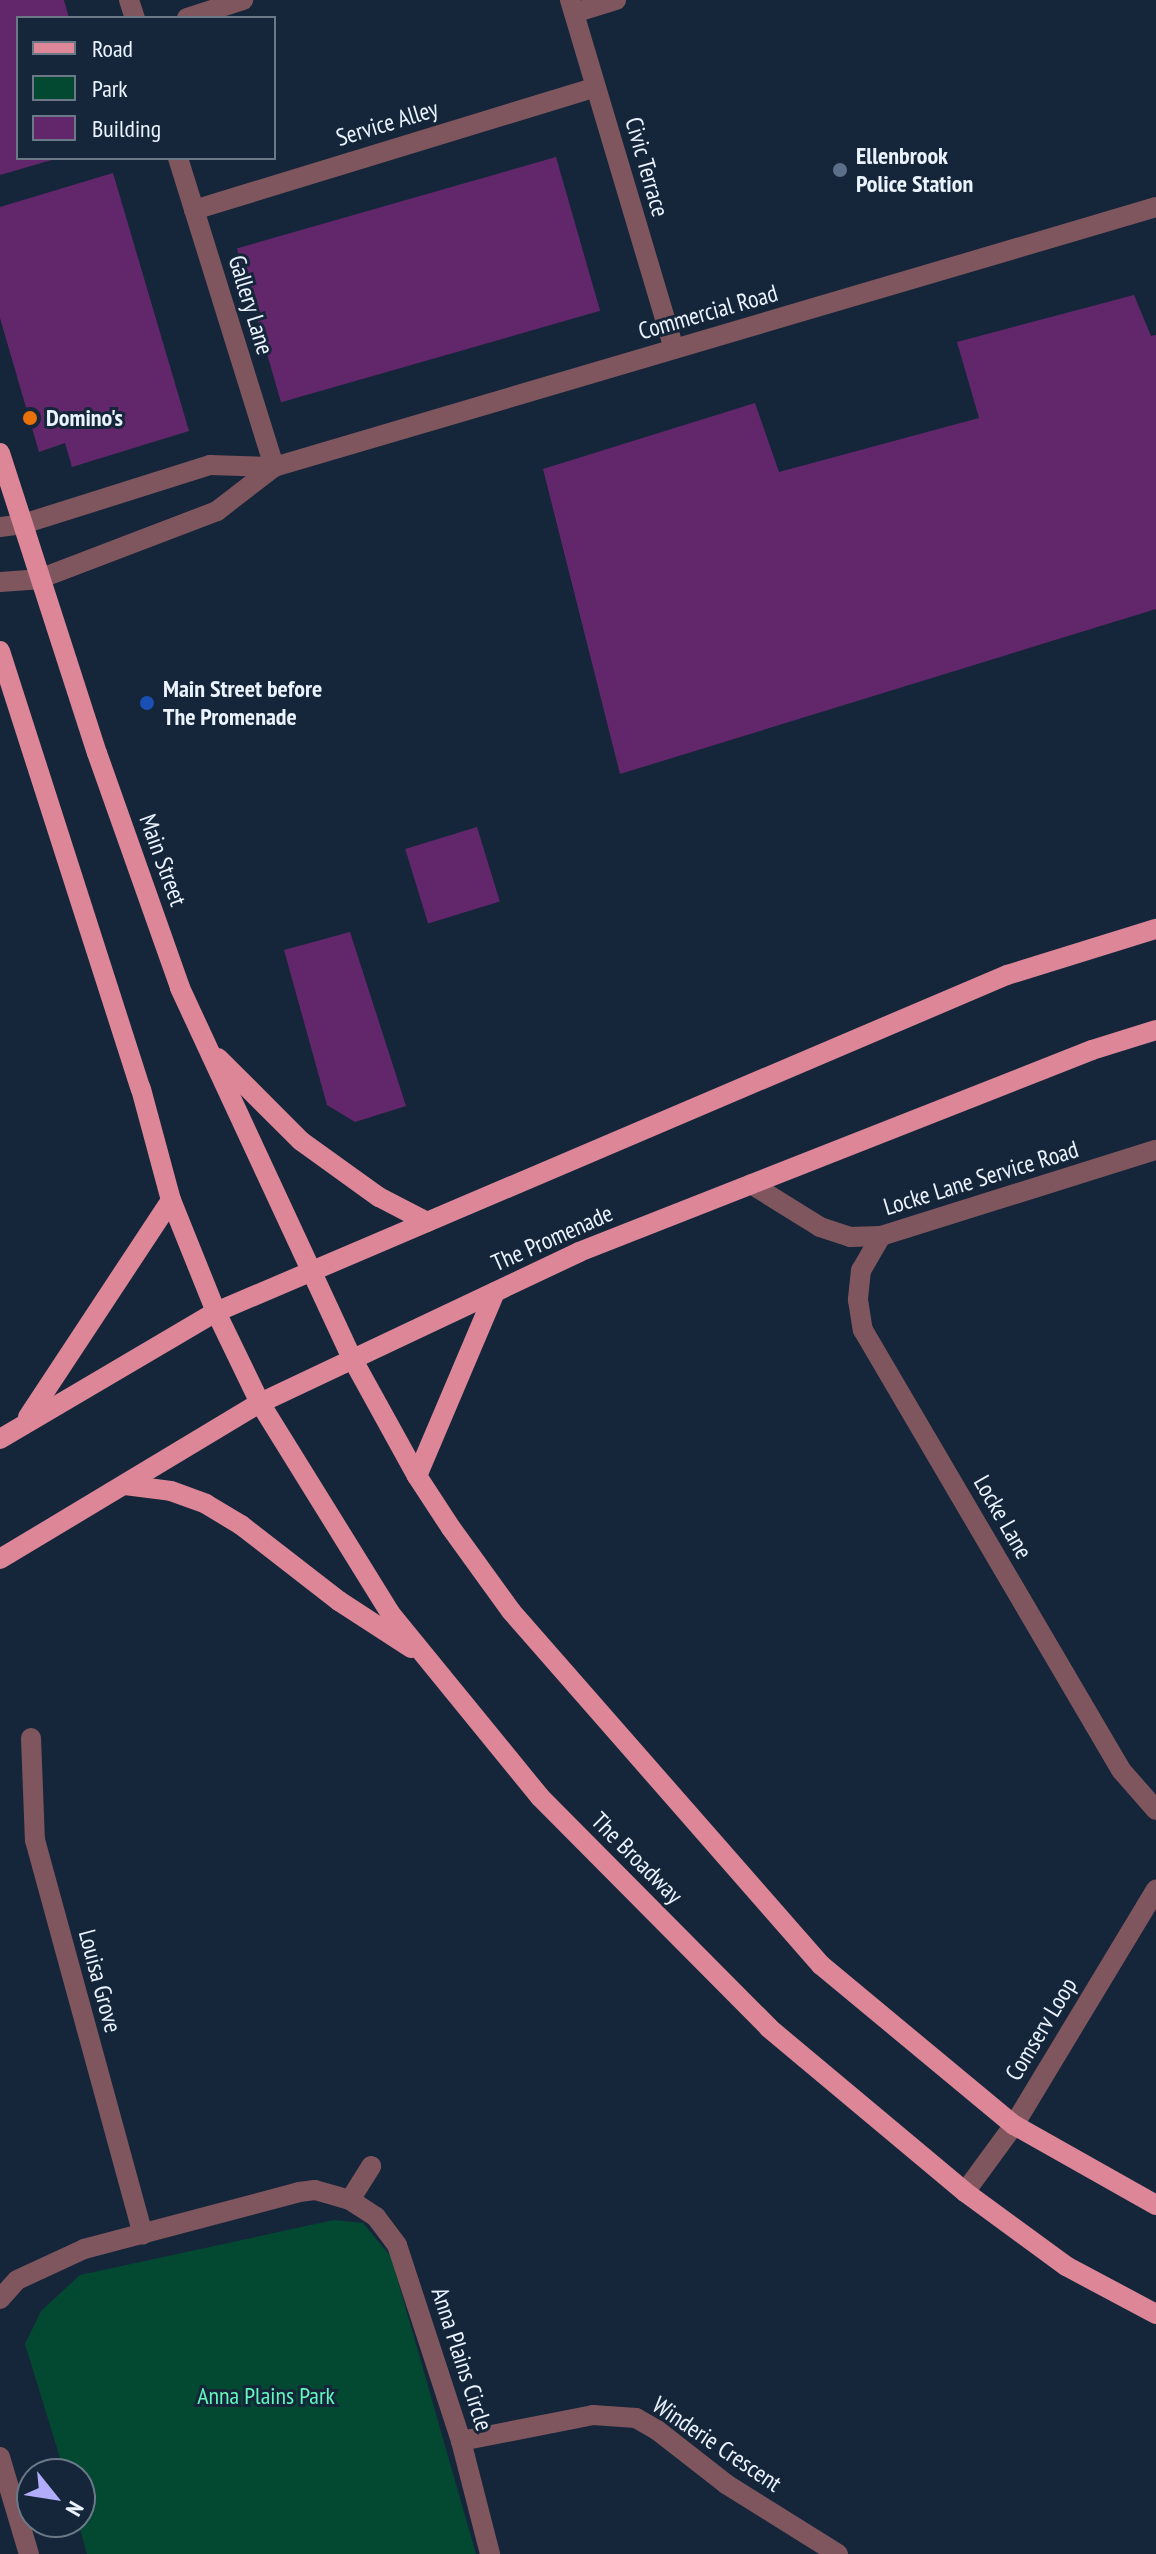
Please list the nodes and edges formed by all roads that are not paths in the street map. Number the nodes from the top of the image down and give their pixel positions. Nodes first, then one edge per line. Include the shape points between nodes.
1 (243, 0) edge
2 (616, 0) edge
3 (572, 6) edge
4 (193, 16) edge
5 (596, 87) junction
6 (179, 160) edge
7 (1156, 207) edge
8 (194, 210) junction
9 (674, 349) junction
10 (0, 453) edge
11 (274, 467) junction
12 (23, 524) junction
13 (0, 527) edge
14 (39, 579) junction
15 (0, 582) edge
16 (0, 651) edge
17 (1156, 929) edge
18 (1156, 1030) edge
19 (208, 1048) junction
20 (1156, 1150) edge
21 (751, 1184) junction
22 (171, 1200) junction
23 (427, 1222) junction
24 (881, 1236) junction
25 (310, 1272) junction
26 (495, 1292) junction
27 (216, 1312) junction
28 (353, 1360) junction
29 (260, 1403) junction
30 (25, 1422) junction
31 (0, 1439) edge
32 (417, 1476) junction
33 (125, 1485) junction
34 (0, 1559) edge
35 (428, 1659) junction
36 (31, 1738) dead end
37 (1156, 1810) edge
38 (1156, 1890) edge
39 (1014, 2125) junction
40 (371, 2166) dead end
41 (965, 2192) junction
42 (350, 2200) junction
43 (1156, 2205) edge
44 (143, 2234) junction
45 (0, 2299) edge
46 (1156, 2314) edge
47 (461, 2441) junction
48 (0, 2457) edge
49 (29, 2554) edge
50 (490, 2554) edge
51 (838, 2554) edge

1 - 4 street
2 - 3 street
3 - 5 street, Civic Terrace
5 - 8 street, Service Alley
5 - 9 street, Civic Terrace
6 - 8 street, Gallery Lane
7 - 9 street, Commercial Road
8 - 11 street, Gallery Lane
9 - 11 street, Commercial Road
10 - 12 main road, Main Street
11 - 12 street, Commercial Road via 210,465
11 - 14 street, Commercial Road via 217,511
12 - 13 street, Commercial Road
12 - 14 main road, Main Street
14 - 15 street, Commercial Road
14 - 19 main road, Main Street via 180,988
16 - 22 main road via 141,1089
17 - 23 main road via 1007,975
18 - 21 main road, The Promenade via 1092,1050
19 - 23 main road via 301,1141 379,1197
19 - 25 main road, Main Street
20 - 24 street, Locke Lane Service Road
21 - 24 street, Locke Lane Service Road via 820,1227 850,1237
21 - 26 main road, The Promenade via 579,1252
22 - 27 main road
22 - 30 main road
23 - 25 main road
24 - 37 street, Locke Lane via 861,1270 863,1330 1121,1770
25 - 27 main road
25 - 28 main road
26 - 28 main road, The Promenade
26 - 32 main road
27 - 29 main road, The Broadway
27 - 30 main road
28 - 29 main road, The Promenade
28 - 32 main road
29 - 33 main road, The Promenade
29 - 35 main road, The Broadway via 390,1613
30 - 31 main road
32 - 39 main road via 511,1611 821,1965
33 - 34 main road, The Promenade
33 - 35 main road via 171,1491 206,1504
35 - 41 main road, The Broadway via 540,1797 769,2028
36 - 44 street, Louisa Grove via 35,1840
38 - 39 street, Comserv Loop
39 - 41 street, Comserv Loop
39 - 43 main road
40 - 42 street
41 - 46 main road, The Broadway via 1066,2266
42 - 44 street, Anna Plains Circle via 315,2190 299,2192
42 - 47 street, Anna Plains Circle via 376,2217 397,2245
44 - 45 street, Anna Plains Circle via 84,2249 30,2273
47 - 50 street, Anna Plains Circle
47 - 51 street, Winderie Crescent via 593,2415 636,2418 726,2484
48 - 49 street

